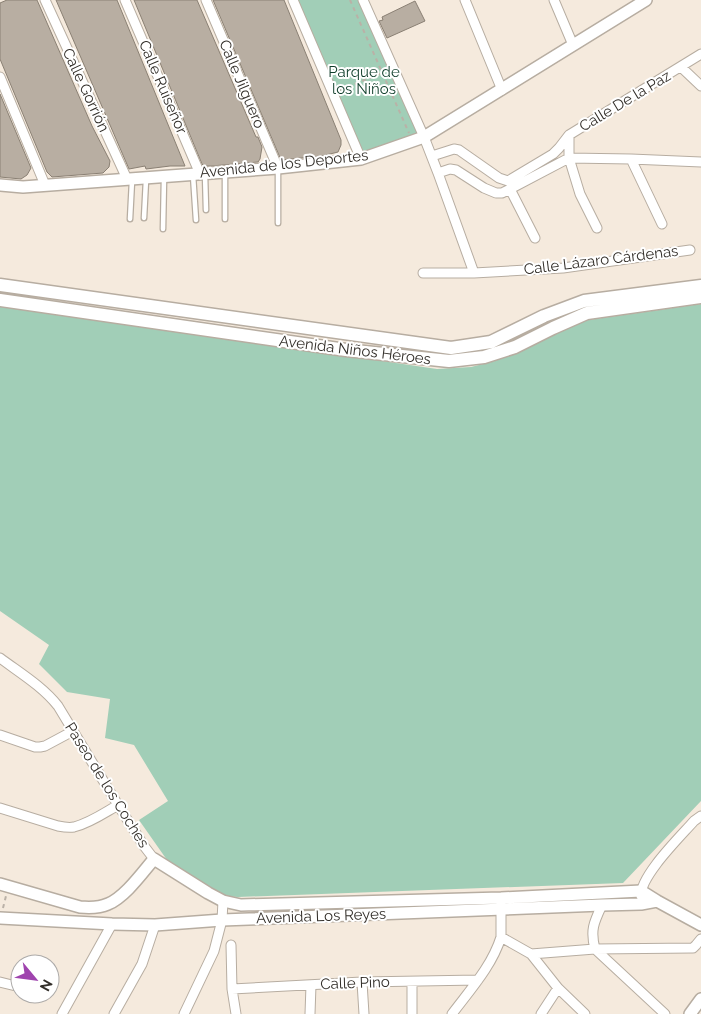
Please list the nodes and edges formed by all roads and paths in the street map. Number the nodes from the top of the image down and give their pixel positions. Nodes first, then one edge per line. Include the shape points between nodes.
1 (45, 0) edge
2 (125, 0) edge
3 (206, 0) edge
4 (294, 0) edge
5 (350, 0) edge
6 (364, 0) edge
7 (465, 0) edge
8 (554, 0) edge
9 (646, 0) edge
10 (573, 46) junction
11 (701, 54) edge
12 (681, 67) junction
13 (394, 68) junction
14 (382, 73) junction
15 (0, 77) edge
16 (701, 86) edge
17 (502, 90) junction
18 (333, 93) junction
19 (569, 135) junction
20 (419, 139) junction
21 (432, 156) junction
22 (569, 158) junction
23 (361, 159) junction
24 (631, 159) junction
25 (701, 162) edge
26 (278, 168) junction
27 (225, 172) junction
28 (438, 173) junction
29 (200, 174) junction
30 (164, 176) junction
31 (146, 178) junction
32 (130, 179) junction
33 (0, 185) edge
34 (45, 185) junction
35 (510, 189) junction
36 (206, 210) dead end
37 (144, 218) dead end
38 (130, 219) dead end
39 (225, 219) dead end
40 (196, 220) dead end
41 (278, 223) dead end
42 (662, 224) dead end
43 (597, 228) dead end
44 (164, 229) dead end
45 (535, 238) dead end
46 (690, 250) dead end
47 (423, 273) dead end
48 (474, 273) junction
49 (0, 285) edge
50 (701, 286) edge
51 (701, 296) edge
52 (0, 300) edge
53 (348, 334) junction
54 (346, 350) junction
55 (0, 658) edge
56 (73, 730) junction
57 (0, 735) edge
58 (118, 805) junction
59 (0, 808) edge
60 (701, 816) edge
61 (154, 859) junction
62 (4, 885) edge
63 (641, 891) junction
64 (223, 901) junction
65 (657, 901) junction
66 (501, 904) junction
67 (642, 904) junction
68 (602, 905) junction
69 (0, 918) edge
70 (222, 920) junction
71 (112, 924) junction
72 (154, 924) junction
73 (701, 925) edge
74 (501, 937) junction
75 (701, 939) edge
76 (231, 944) dead end
77 (595, 949) junction
78 (531, 954) junction
79 (478, 980) junction
80 (362, 982) junction
81 (412, 982) junction
82 (312, 985) junction
83 (558, 988) junction
84 (232, 990) junction
85 (701, 999) edge
86 (62, 1014) edge
87 (114, 1014) edge
88 (184, 1014) edge
89 (236, 1014) edge
90 (310, 1014) edge
91 (364, 1014) edge
92 (412, 1014) edge
93 (452, 1014) edge
94 (541, 1014) edge
95 (585, 1014) edge
96 (665, 1014) edge
97 (690, 1014) edge

1 - 32 street, Calle Gorrión
2 - 29 street, Calle Ruiseñor
3 - 26 street, Calle Jilguero
4 - 18 street
5 - 14 path
6 - 13 street
7 - 17 street
8 - 10 street
9 - 10 street, Avenida de los Deportes
10 - 17 street, Avenida de los Deportes
11 - 12 street, Calle De la Paz
12 - 16 street
12 - 19 street, Calle De la Paz
13 - 14 path
13 - 20 street
14 - 18 path
14 - 20 path
15 - 34 street
17 - 20 street, Avenida de los Deportes
18 - 23 street
19 - 21 street via 553,154 508,181 459,150
19 - 22 street, Calle De la Paz
20 - 21 street
20 - 23 street, Avenida de los Deportes
21 - 28 street
22 - 24 street
22 - 35 street
22 - 43 street, Calle De la Paz via 580,194
23 - 26 street, Avenida de los Deportes
24 - 25 street
24 - 42 street
26 - 27 street, Avenida de los Deportes
26 - 41 lane
27 - 29 street, Avenida de los Deportes
27 - 39 lane
28 - 35 street via 456,170 496,193
28 - 48 street
29 - 30 street, Avenida de los Deportes
29 - 36 lane
29 - 40 lane
30 - 31 street, Avenida de los Deportes
30 - 44 lane
31 - 32 street, Avenida de los Deportes
31 - 37 lane
32 - 34 street, Avenida de los Deportes
32 - 38 lane
33 - 34 street, Avenida de los Deportes
35 - 45 street
46 - 48 street, Calle Lázaro Cárdenas via 562,268
47 - 48 street, Calle Lázaro Cárdenas
49 - 53 main road, Avenida Niños Héroes
50 - 53 main road, Avenida Niños Héroes via 584,301 491,342 451,348
51 - 54 main road, Avenida Niños Héroes via 587,313 515,347 484,357 449,361
52 - 54 main road, Avenida Niños Héroes
53 - 54 street
55 - 56 street, Paseo de los Coches via 49,695
56 - 57 street via 40,747
56 - 58 street, Paseo de los Coches
58 - 59 street via 74,827 58,826
58 - 61 street, Paseo de los Coches
60 - 63 street via 658,863
61 - 62 street via 120,896 110,903 91,908
61 - 64 street, Paseo de los Coches
62 - 69 path
63 - 65 street
63 - 66 street, Avenida Los Reyes
63 - 67 street
64 - 66 street, Avenida Los Reyes via 241,905
64 - 70 street
65 - 67 street, Avenida Los Reyes
65 - 73 street
66 - 68 street, Avenida Los Reyes
66 - 70 street, Avenida Los Reyes
66 - 74 street
67 - 68 street, Avenida Los Reyes
68 - 77 street via 592,930
69 - 71 street, Avenida Los Reyes
70 - 72 street, Avenida Los Reyes
70 - 88 street via 214,951
71 - 72 street, Avenida Los Reyes
71 - 86 street
72 - 87 street via 142,964
74 - 78 street
74 - 79 street
75 - 77 street via 693,948
76 - 84 street
77 - 78 street
77 - 96 street
78 - 83 street
79 - 81 street, Calle Pino
79 - 93 street
80 - 81 street, Calle Pino
80 - 82 street, Calle Pino
80 - 91 street
81 - 92 street
82 - 84 street, Calle Pino
82 - 90 street
83 - 94 street
83 - 95 street
84 - 89 street
85 - 97 street

